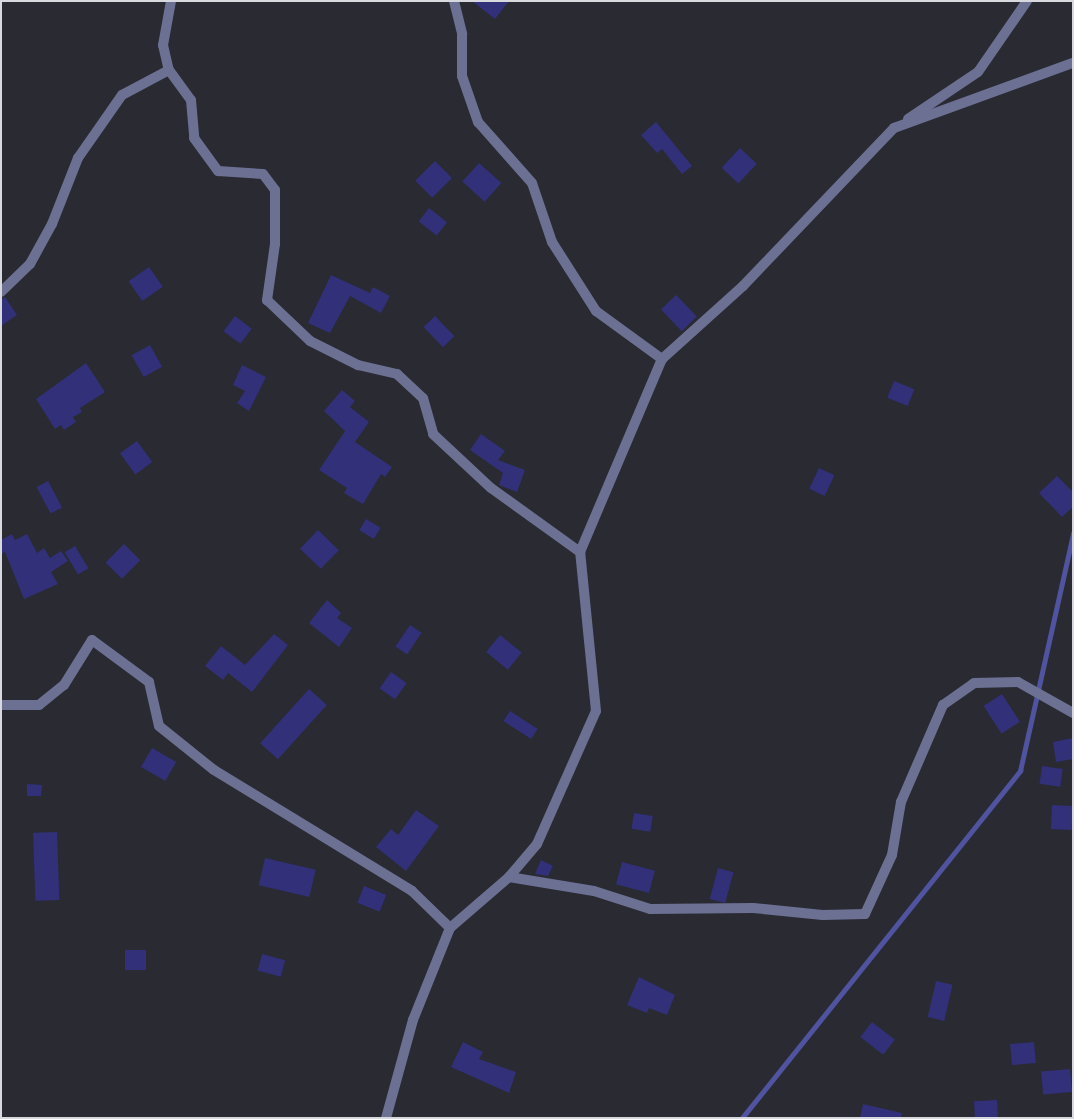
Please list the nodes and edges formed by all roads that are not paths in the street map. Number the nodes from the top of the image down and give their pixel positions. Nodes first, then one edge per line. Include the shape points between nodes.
1 (171, 1) edge
2 (454, 1) edge
3 (1027, 1) edge
4 (1073, 63) edge
5 (169, 70) junction
6 (894, 128) junction
7 (1, 292) edge
8 (662, 359) junction
9 (580, 552) junction
10 (1, 705) edge
11 (1073, 713) edge
12 (509, 877) junction
13 (450, 928) junction
14 (386, 1118) edge

1 - 5 street via 163,45
2 - 8 street via 462,34 462,76 478,122 532,183 552,242 596,311
3 - 6 street via 978,72
4 - 6 street
5 - 7 street via 122,95 78,158 52,224 30,264
5 - 9 street via 192,100 194,138 218,171 263,174 275,190 275,244 267,300 310,341 358,364 398,374 423,398 433,434 491,488
6 - 8 street via 743,286
8 - 9 street
9 - 12 street via 596,710 537,844
10 - 13 street via 39,705 64,684 92,640 149,682 159,726 214,770 412,891
11 - 12 street via 1018,682 974,683 943,705 901,802 892,855 865,914 823,915 753,908 650,909 594,891
12 - 13 street
13 - 14 street via 413,1020

